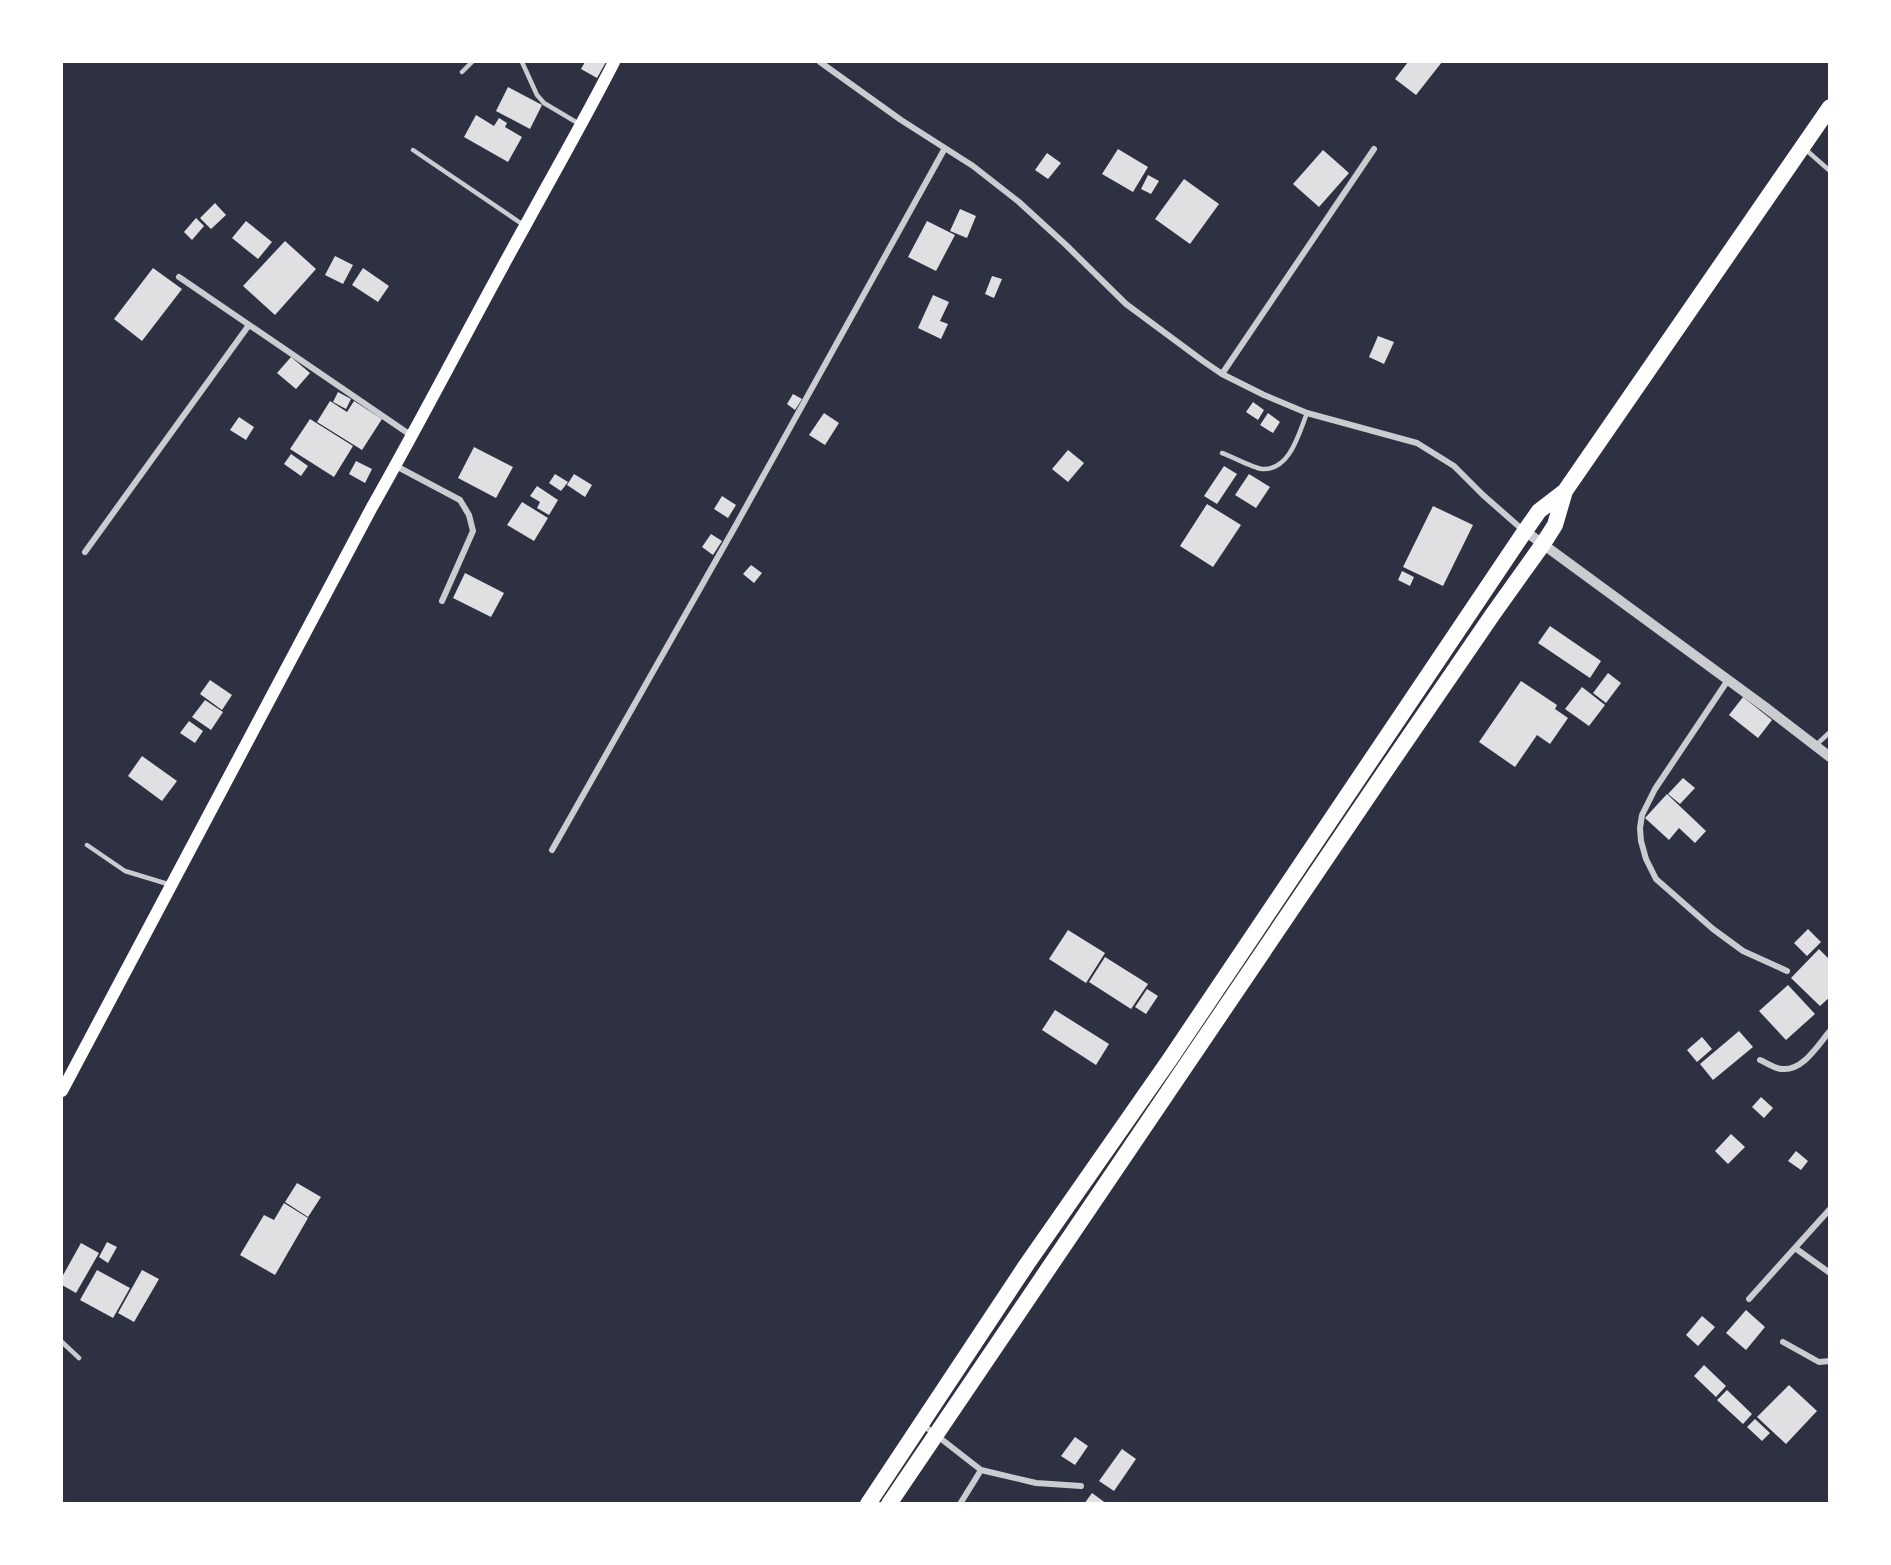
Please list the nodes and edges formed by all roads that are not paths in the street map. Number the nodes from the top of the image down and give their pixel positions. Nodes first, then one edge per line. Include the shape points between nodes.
1 (472, 62) edge
2 (522, 62) edge
3 (614, 62) edge
4 (820, 62) edge
5 (462, 72) dead end
6 (1830, 107) edge
7 (582, 125) junction
8 (1803, 147) junction
9 (945, 148) junction
10 (1374, 149) dead end
11 (413, 150) dead end
12 (1830, 171) edge
13 (525, 226) junction
14 (179, 277) dead end
15 (249, 325) junction
16 (1222, 374) junction
17 (1307, 413) junction
18 (413, 436) junction
19 (1222, 453) dead end
20 (396, 466) junction
21 (1564, 491) junction
22 (1525, 531) junction
23 (1543, 544) junction
24 (85, 552) dead end
25 (442, 601) dead end
26 (1728, 680) junction
27 (1830, 732) edge
28 (1815, 746) junction
29 (1830, 757) edge
30 (87, 845) dead end
31 (552, 850) dead end
32 (171, 885) junction
33 (1786, 971) dead end
34 (1830, 1031) edge
35 (1760, 1060) dead end
36 (62, 1091) edge
37 (1830, 1209) edge
38 (1795, 1248) junction
39 (1830, 1273) edge
40 (1749, 1299) dead end
41 (62, 1342) edge
42 (1783, 1342) dead end
43 (79, 1358) dead end
44 (1830, 1361) edge
45 (921, 1424) junction
46 (936, 1435) junction
47 (981, 1470) junction
48 (1081, 1486) dead end
49 (868, 1503) edge
50 (889, 1503) edge
51 (960, 1503) edge

1 - 5 lane
2 - 7 lane via 544,103
3 - 7 main road
4 - 9 street
6 - 8 highway
7 - 13 main road
8 - 12 lane
8 - 21 highway
9 - 16 street via 1019,202 1126,304
9 - 31 street
10 - 16 street
11 - 13 lane
13 - 18 main road
14 - 15 street
15 - 18 street
15 - 24 street
16 - 17 street
17 - 19 lane via 1289,456 1276,466 1262,469
17 - 22 street via 1417,443 1454,465
18 - 20 main road
20 - 25 street via 460,500 469,515 473,531
20 - 32 main road
21 - 22 highway via 1539,511
21 - 23 highway via 1554,525
22 - 23 street
22 - 45 highway
23 - 26 street
23 - 46 highway via 1383,773
26 - 28 street
26 - 33 street via 1655,789 1642,815 1641,841 1656,879 1743,951
27 - 28 lane
28 - 29 street
30 - 32 lane via 125,871
32 - 36 main road
34 - 35 street via 1797,1066 1781,1069
37 - 38 street
38 - 39 street
38 - 40 street
41 - 43 lane
42 - 44 street via 1819,1362
45 - 46 street
45 - 49 highway
46 - 47 street
46 - 50 highway
47 - 48 street via 1036,1483
47 - 51 street

